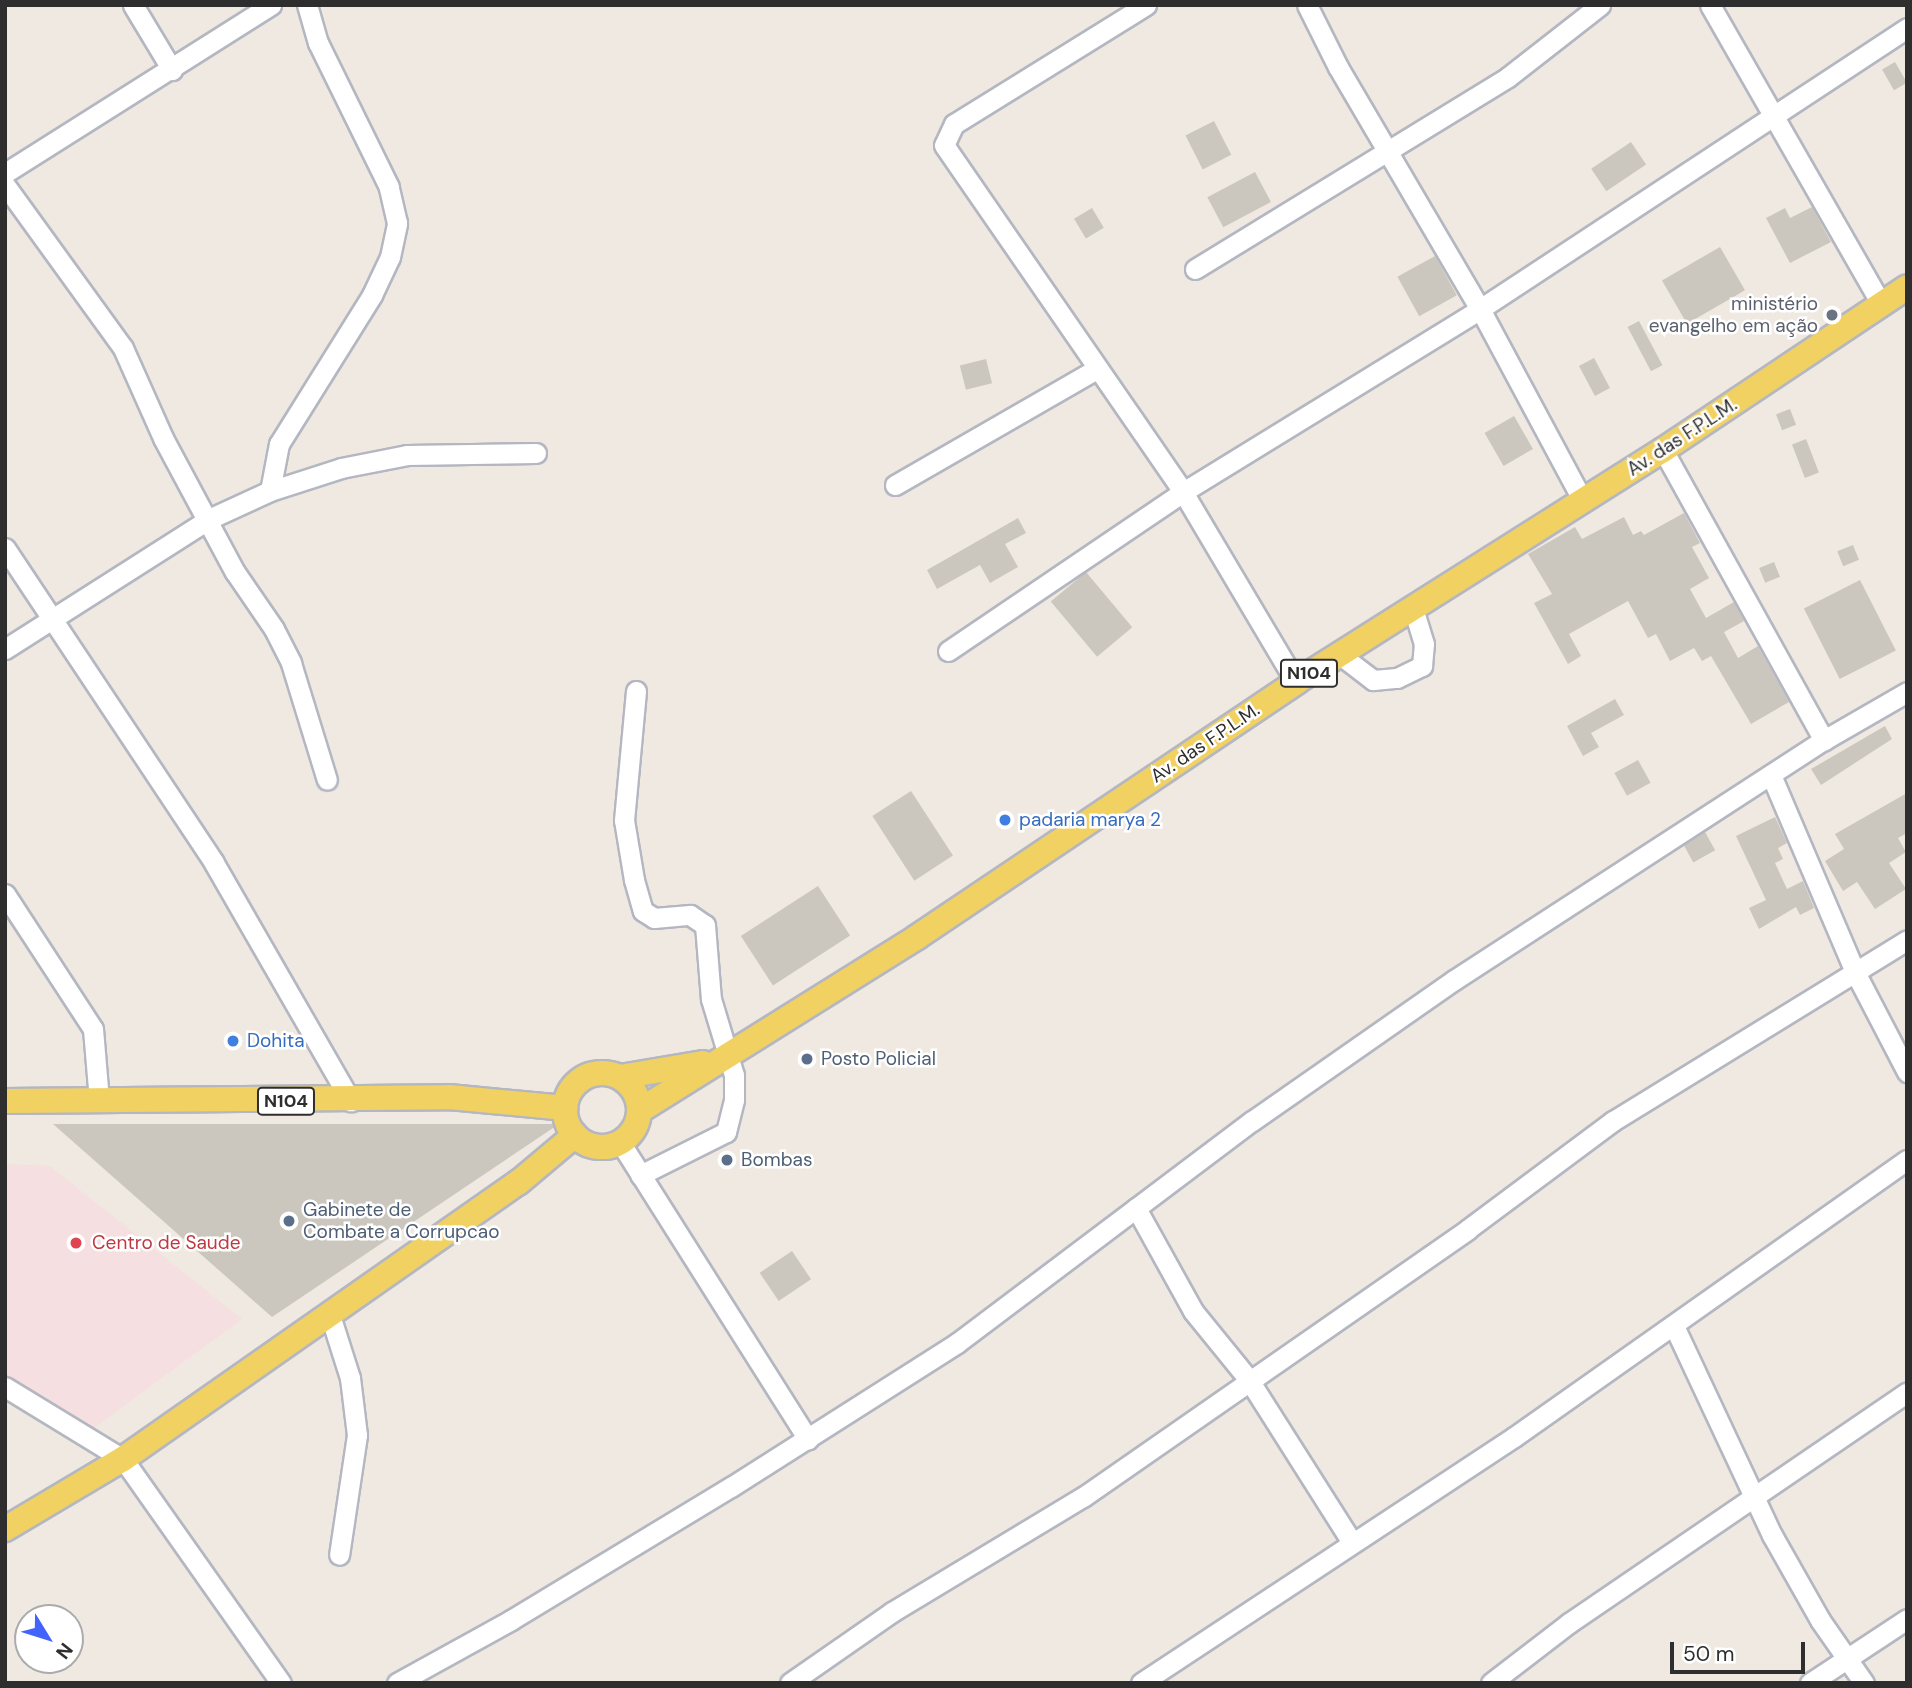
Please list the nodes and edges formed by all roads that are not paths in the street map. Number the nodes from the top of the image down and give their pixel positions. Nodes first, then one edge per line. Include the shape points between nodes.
1 (133, 5) edge
2 (271, 5) edge
3 (307, 5) edge
4 (1146, 5) edge
5 (1307, 5) edge
6 (1600, 5) edge
7 (1710, 5) edge
8 (1907, 28) edge
9 (172, 70) junction
10 (1773, 115) junction
11 (1390, 151) junction
12 (5, 173) edge
13 (5, 185) edge
14 (1195, 269) dead end
15 (1907, 287) edge
16 (1881, 303) junction
17 (1480, 309) junction
18 (1094, 370) junction
19 (1663, 450) junction
20 (536, 453) dead end
21 (895, 485) dead end
22 (270, 491) junction
23 (1183, 492) junction
24 (1582, 499) junction
25 (209, 520) junction
26 (5, 548) edge
27 (1413, 607) junction
28 (51, 622) junction
29 (5, 649) edge
30 (948, 651) dead end
31 (1339, 654) junction
32 (1296, 681) junction
33 (636, 691) dead end
34 (1907, 692) edge
35 (1824, 740) junction
36 (1771, 775) junction
37 (327, 779) dead end
38 (5, 894) edge
39 (1907, 940) edge
40 (1855, 972) junction
41 (722, 1058) junction
42 (1907, 1072) edge
43 (620, 1077) junction
44 (5, 1101) edge
45 (99, 1101) junction
46 (351, 1101) junction
47 (565, 1108) junction
48 (639, 1111) junction
49 (575, 1135) junction
50 (620, 1142) junction
51 (1907, 1160) edge
52 (640, 1175) junction
53 (1136, 1208) junction
54 (330, 1315) junction
55 (1674, 1326) junction
56 (1249, 1380) junction
57 (5, 1387) edge
58 (1907, 1392) edge
59 (808, 1439) junction
60 (123, 1459) junction
61 (1756, 1494) junction
62 (5, 1529) edge
63 (1351, 1541) junction
64 (339, 1555) dead end
65 (1907, 1619) edge
66 (1845, 1659) junction
67 (281, 1683) edge
68 (397, 1683) edge
69 (790, 1683) edge
70 (1141, 1683) edge
71 (1491, 1683) edge
72 (1810, 1683) edge
73 (1864, 1683) edge

1 - 9 street
2 - 9 street
3 - 22 street via 318,43 389,187 397,223 390,257 372,295 279,443
4 - 18 street via 954,124 945,135 944,145
5 - 11 street via 1338,67
6 - 11 street via 1517,70
7 - 10 street
8 - 10 street
9 - 12 street
10 - 16 street
10 - 17 street
11 - 14 street
11 - 17 street
13 - 25 street via 123,348 163,438
15 - 16 main road, Av. das F.P.L.M. / N104
16 - 19 main road, Av. das F.P.L.M. / N104
17 - 23 street
17 - 24 street
18 - 21 street
18 - 23 street
19 - 24 main road, Av. das F.P.L.M. / N104
19 - 35 street
20 - 22 street via 407,455 341,468
22 - 25 street
23 - 30 street
23 - 32 street
24 - 27 main road, Av. das F.P.L.M. / N104
25 - 28 street
25 - 37 street via 291,663
26 - 28 street
27 - 31 main road, Av. das F.P.L.M. / N104
27 - 31 street via 1424,644 1422,666 1397,678 1373,680
28 - 29 street
28 - 46 street via 214,863
31 - 32 main road, Av. das F.P.L.M. / N104
32 - 41 main road, Av. das F.P.L.M. / N104 via 917,937
33 - 41 street via 624,820 634,880 643,911 654,918 690,915 705,925
34 - 35 street
35 - 36 street
36 - 40 street
36 - 53 street via 1454,980
38 - 45 street via 93,1029
39 - 40 street
40 - 42 street
40 - 56 street via 1613,1121
41 - 43 main road, Av. das F.P.L.M. / N104
41 - 48 main road, Av. das F.P.L.M. / N104
41 - 52 street via 734,1100 726,1132
43 - 47 main road, N104 via 602,1073 584,1077 571,1091
43 - 48 main road via 635,1091
44 - 45 main road, N104 / N104
45 - 46 main road, N104 / N104
46 - 47 main road, N104 / N104 via 449,1097
47 - 49 main road
48 - 50 main road, N104 via 634,1129
49 - 50 main road via 601,1147
49 - 54 main road via 519,1182
50 - 52 street
51 - 55 street
52 - 59 street
53 - 56 street via 1193,1311
53 - 59 street via 1011,1306
54 - 60 main road
54 - 64 street via 350,1378 356,1435
55 - 61 street
55 - 63 street via 1514,1437
56 - 63 street
56 - 69 street via 1083,1497 892,1612
57 - 60 street
58 - 61 street
59 - 68 street via 511,1620
60 - 62 main road
60 - 67 street
61 - 66 street via 1793,1575
61 - 71 street
63 - 70 street
65 - 66 street
66 - 72 street
66 - 73 street

